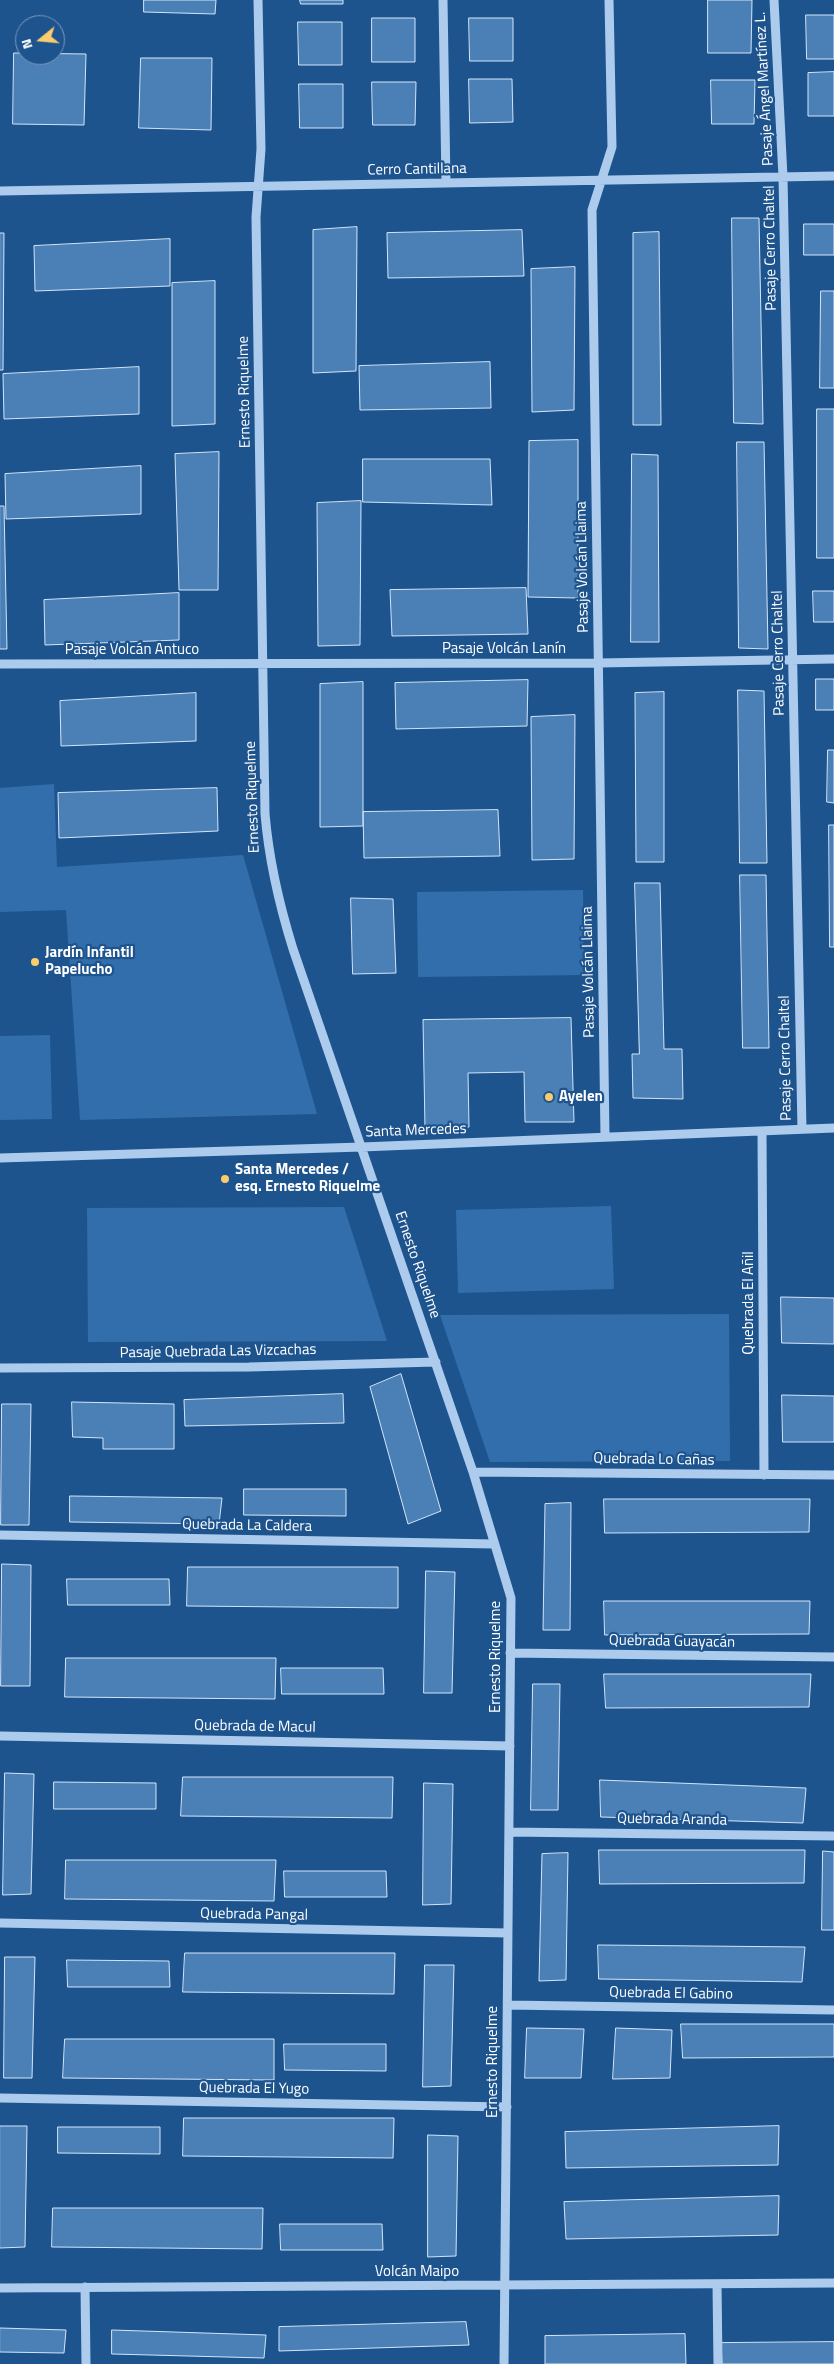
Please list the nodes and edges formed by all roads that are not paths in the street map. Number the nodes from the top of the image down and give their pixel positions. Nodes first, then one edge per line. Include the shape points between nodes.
1 (258, 0) edge
2 (443, 0) edge
3 (610, 0) edge
4 (774, 0) edge
5 (834, 176) edge
6 (783, 177) junction
7 (601, 180) junction
8 (446, 183) junction
9 (258, 186) junction
10 (0, 191) edge
11 (834, 659) edge
12 (792, 660) junction
13 (264, 663) junction
14 (598, 663) junction
15 (0, 664) edge
16 (834, 1128) edge
17 (802, 1129) junction
18 (762, 1131) junction
19 (605, 1137) junction
20 (362, 1147) junction
21 (0, 1158) edge
22 (436, 1362) junction
23 (0, 1368) edge
24 (473, 1472) junction
25 (764, 1475) junction
26 (834, 1475) edge
27 (0, 1535) edge
28 (494, 1544) junction
29 (510, 1653) junction
30 (834, 1657) edge
31 (0, 1736) edge
32 (510, 1746) junction
33 (509, 1832) junction
34 (834, 1836) edge
35 (0, 1923) edge
36 (508, 1933) junction
37 (508, 2005) junction
38 (834, 2010) edge
39 (0, 2098) edge
40 (507, 2107) junction
41 (834, 2283) edge
42 (717, 2284) junction
43 (505, 2285) junction
44 (0, 2288) edge
45 (85, 2288) junction
46 (86, 2364) edge
47 (504, 2364) edge
48 (718, 2364) edge

1 - 9 street, Ernesto Riquelme via 261,149
2 - 8 street
3 - 7 street, Pasaje Volcán Llaima via 612,147
4 - 6 street, Pasaje Ángel Martínez L.
5 - 6 street, Cerro Cantillana
6 - 7 street, Cerro Cantillana
6 - 12 street, Pasaje Cerro Chaltel
7 - 8 street, Cerro Cantillana
7 - 14 street, Pasaje Volcán Llaima via 592,210
8 - 9 street, Cerro Cantillana
9 - 10 street, Cerro Cantillana
9 - 13 street, Ernesto Riquelme
11 - 12 street, Pasaje Volcán Lanín
12 - 14 street, Pasaje Volcán Lanín
12 - 17 street, Pasaje Cerro Chaltel
13 - 14 street, Pasaje Volcán Lanín
13 - 15 street, Pasaje Volcán Antuco
13 - 20 street, Ernesto Riquelme via 265,814 272,874 293,949
14 - 19 street, Pasaje Volcán Llaima
16 - 17 street, Santa Mercedes
17 - 18 street, Santa Mercedes
18 - 19 street, Santa Mercedes
18 - 25 street, Quebrada El Añil
19 - 20 street, Santa Mercedes
20 - 21 street, Santa Mercedes
20 - 22 street, Ernesto Riquelme
22 - 23 street, Pasaje Quebrada Las Vizcachas
22 - 24 street, Ernesto Riquelme
24 - 25 street, Quebrada Lo Cañas
24 - 28 street, Ernesto Riquelme
25 - 26 street, Quebrada Lo Cañas
27 - 28 street, Quebrada La Caldera
28 - 29 street, Ernesto Riquelme via 511,1598
29 - 30 street, Quebrada Guayacán
29 - 32 street, Ernesto Riquelme
31 - 32 street, Quebrada de Macul
32 - 33 street, Ernesto Riquelme
33 - 34 street, Quebrada Aranda
33 - 36 street, Ernesto Riquelme
35 - 36 street, Quebrada Pangal
36 - 37 street, Ernesto Riquelme
37 - 38 street, Quebrada El Gabino
37 - 40 street, Ernesto Riquelme
39 - 40 street, Quebrada El Yugo
40 - 43 street, Ernesto Riquelme
41 - 42 street, Volcán Maipo
42 - 43 street, Volcán Maipo
42 - 48 street
43 - 45 street, Volcán Maipo
43 - 47 street, Ernesto Riquelme
44 - 45 street, Volcán Maipo
45 - 46 street

